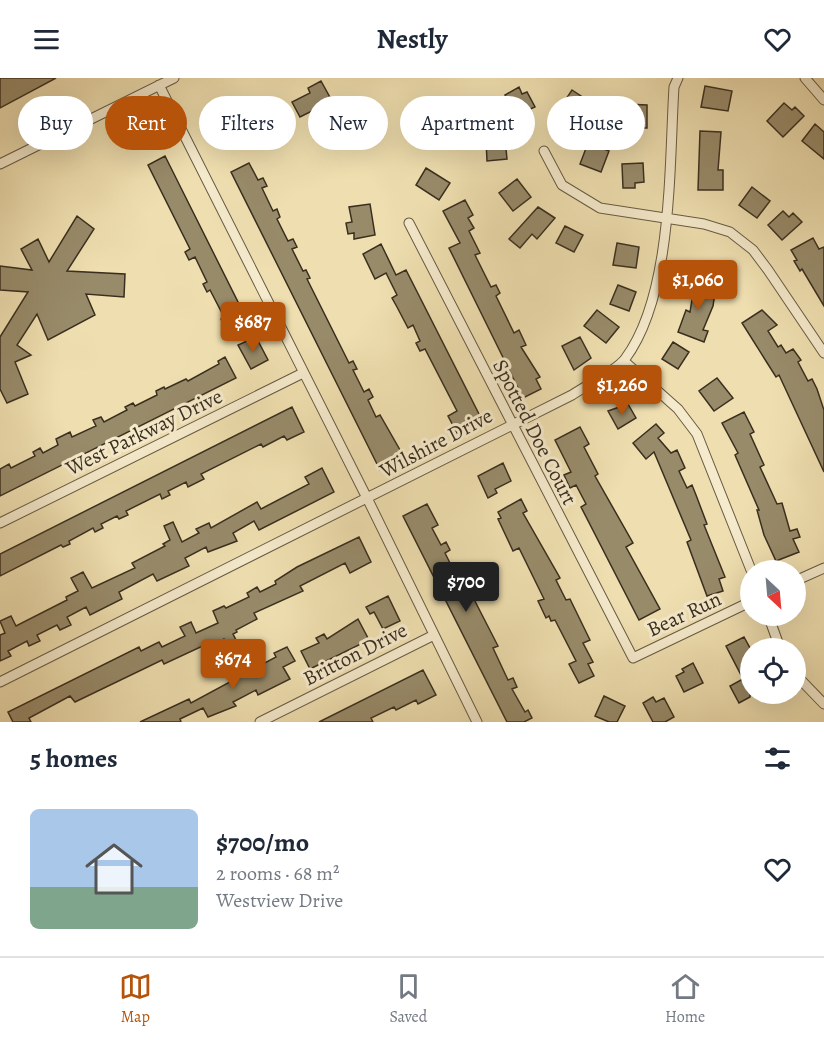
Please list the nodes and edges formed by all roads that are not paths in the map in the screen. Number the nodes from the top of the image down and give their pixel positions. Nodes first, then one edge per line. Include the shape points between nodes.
1 (174, 78) edge
2 (678, 78) edge
3 (805, 78) edge
4 (159, 85) junction
5 (824, 100) edge
6 (544, 151) dead end
7 (0, 164) edge
8 (666, 218) junction
9 (409, 223) dead end
10 (824, 353) edge
11 (624, 361) junction
12 (303, 373) junction
13 (510, 425) junction
14 (368, 500) junction
15 (0, 524) edge
16 (747, 560) edge
17 (824, 568) edge
18 (806, 576) edge
19 (740, 607) edge
20 (434, 635) junction
21 (633, 658) joint
22 (0, 682) edge
23 (806, 686) edge
24 (824, 705) edge
25 (260, 722) edge
26 (477, 722) edge

1 - 4 street
2 - 8 street, Wilshire Drive via 674,87
3 - 5 street
4 - 7 street
4 - 12 street
6 - 8 street via 562,185 600,208
8 - 10 street via 730,232 753,250
8 - 11 street, Wilshire Drive via 654,304
9 - 13 street, Spotted Doe Court
11 - 13 street, Wilshire Drive via 572,395
11 - 16 street via 678,410 697,434
12 - 14 street
12 - 15 street, West Parkway Drive
13 - 14 street, Wilshire Drive
13 - 21 street, Spotted Doe Court
14 - 20 street
14 - 22 street, Wilshire Drive
17 - 18 street
19 - 21 street, Bear Run
20 - 25 street, Britton Drive
20 - 26 street
23 - 24 street

